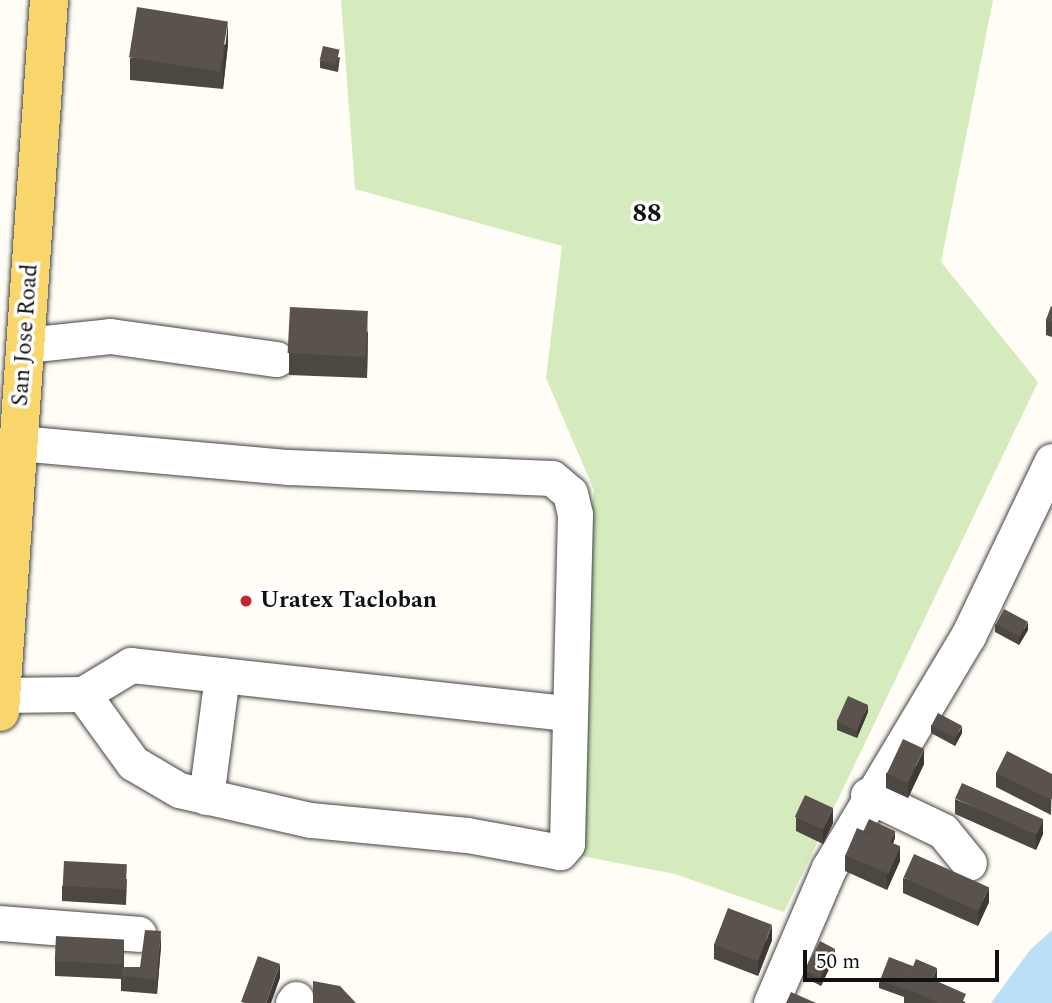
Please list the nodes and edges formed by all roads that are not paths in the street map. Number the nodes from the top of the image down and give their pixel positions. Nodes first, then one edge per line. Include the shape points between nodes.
1 (49, 0) edge
2 (26, 345) junction
3 (276, 359) dead end
4 (19, 443) junction
5 (1052, 461) edge
6 (7, 505) edge
7 (222, 675) junction
8 (83, 694) junction
9 (1, 704) edge
10 (567, 713) junction
11 (868, 795) junction
12 (206, 797) junction
13 (969, 863) dead end
14 (0, 923) edge
15 (139, 934) dead end
16 (771, 1003) edge

1 - 2 main road, San Jose Road
2 - 3 street via 110,336
2 - 4 main road, San Jose Road
4 - 6 main road, San Jose Road
4 - 10 street via 289,467 552,478 570,493 575,514
5 - 11 street via 968,636
6 - 9 main road, San Jose Road
7 - 8 street via 131,665
7 - 10 street
7 - 12 street
8 - 9 street
8 - 12 street via 133,763 179,790
10 - 12 street via 567,844 560,852 467,835 310,820
11 - 13 street via 943,831
11 - 16 street
14 - 15 street

